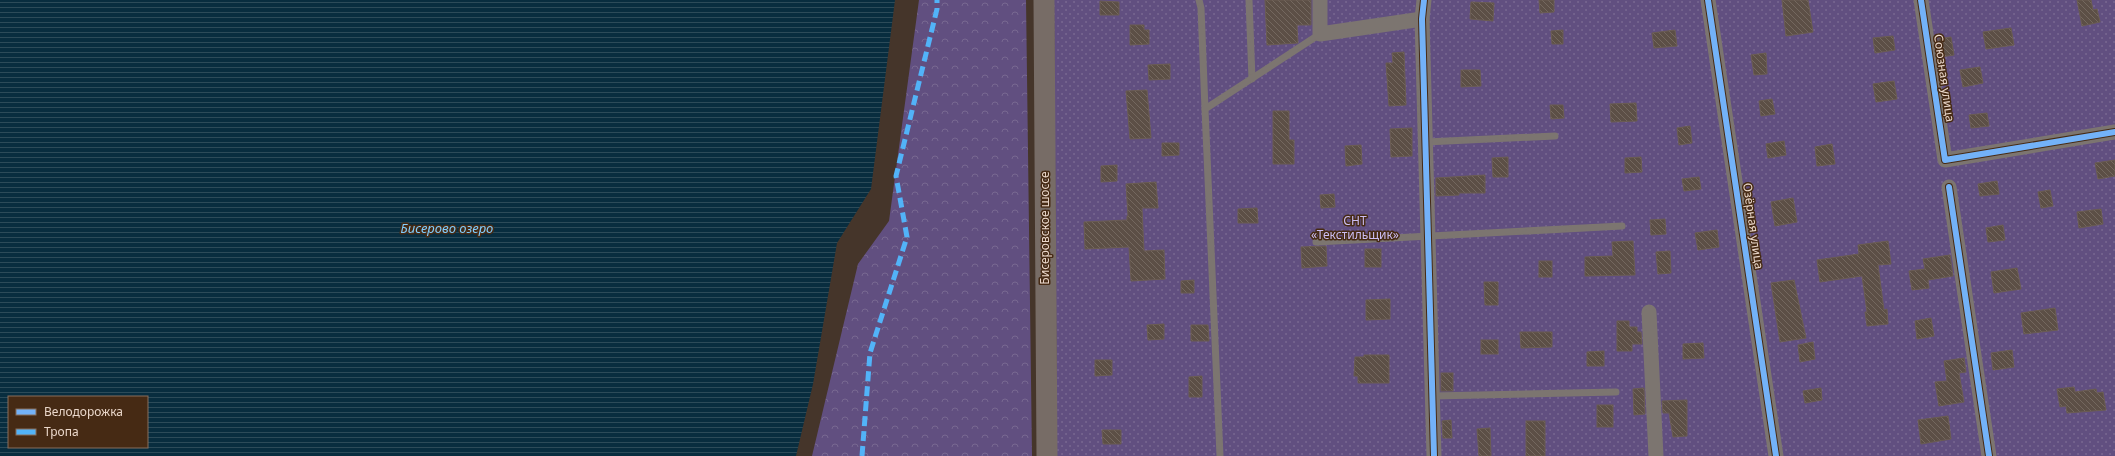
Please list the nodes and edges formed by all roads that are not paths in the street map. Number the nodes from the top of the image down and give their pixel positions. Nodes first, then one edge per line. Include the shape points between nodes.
1 (1044, 0) edge
2 (1199, 0) edge
3 (1248, 0) edge
4 (1320, 0) edge
5 (1424, 0) edge
6 (1708, 0) edge
7 (1921, 0) edge
8 (1422, 19) junction
9 (1320, 34) junction
10 (1252, 79) junction
11 (1206, 109) junction
12 (2115, 132) edge
13 (1555, 136) dead end
14 (1426, 142) junction
15 (1949, 186) dead end
16 (1622, 226) dead end
17 (1428, 236) junction
18 (1316, 242) dead end
19 (1649, 312) dead end
20 (1616, 392) dead end
21 (1432, 396) junction
22 (1047, 456) edge
23 (1220, 456) edge
24 (1434, 456) edge
25 (1656, 456) edge
26 (1776, 456) edge
27 (1989, 456) edge

1 - 22 main road, Бисеровское шоссе
2 - 11 lane
3 - 10 lane
4 - 9 street
5 - 8 street
6 - 26 street, Озёрная улица
7 - 12 street, Союзная улица via 1945,160
8 - 9 street
8 - 14 street
9 - 10 lane
10 - 11 lane
11 - 23 lane
13 - 14 lane
14 - 17 street
15 - 27 street
16 - 17 lane
17 - 18 lane
17 - 21 street
19 - 25 street
20 - 21 lane
21 - 24 street

